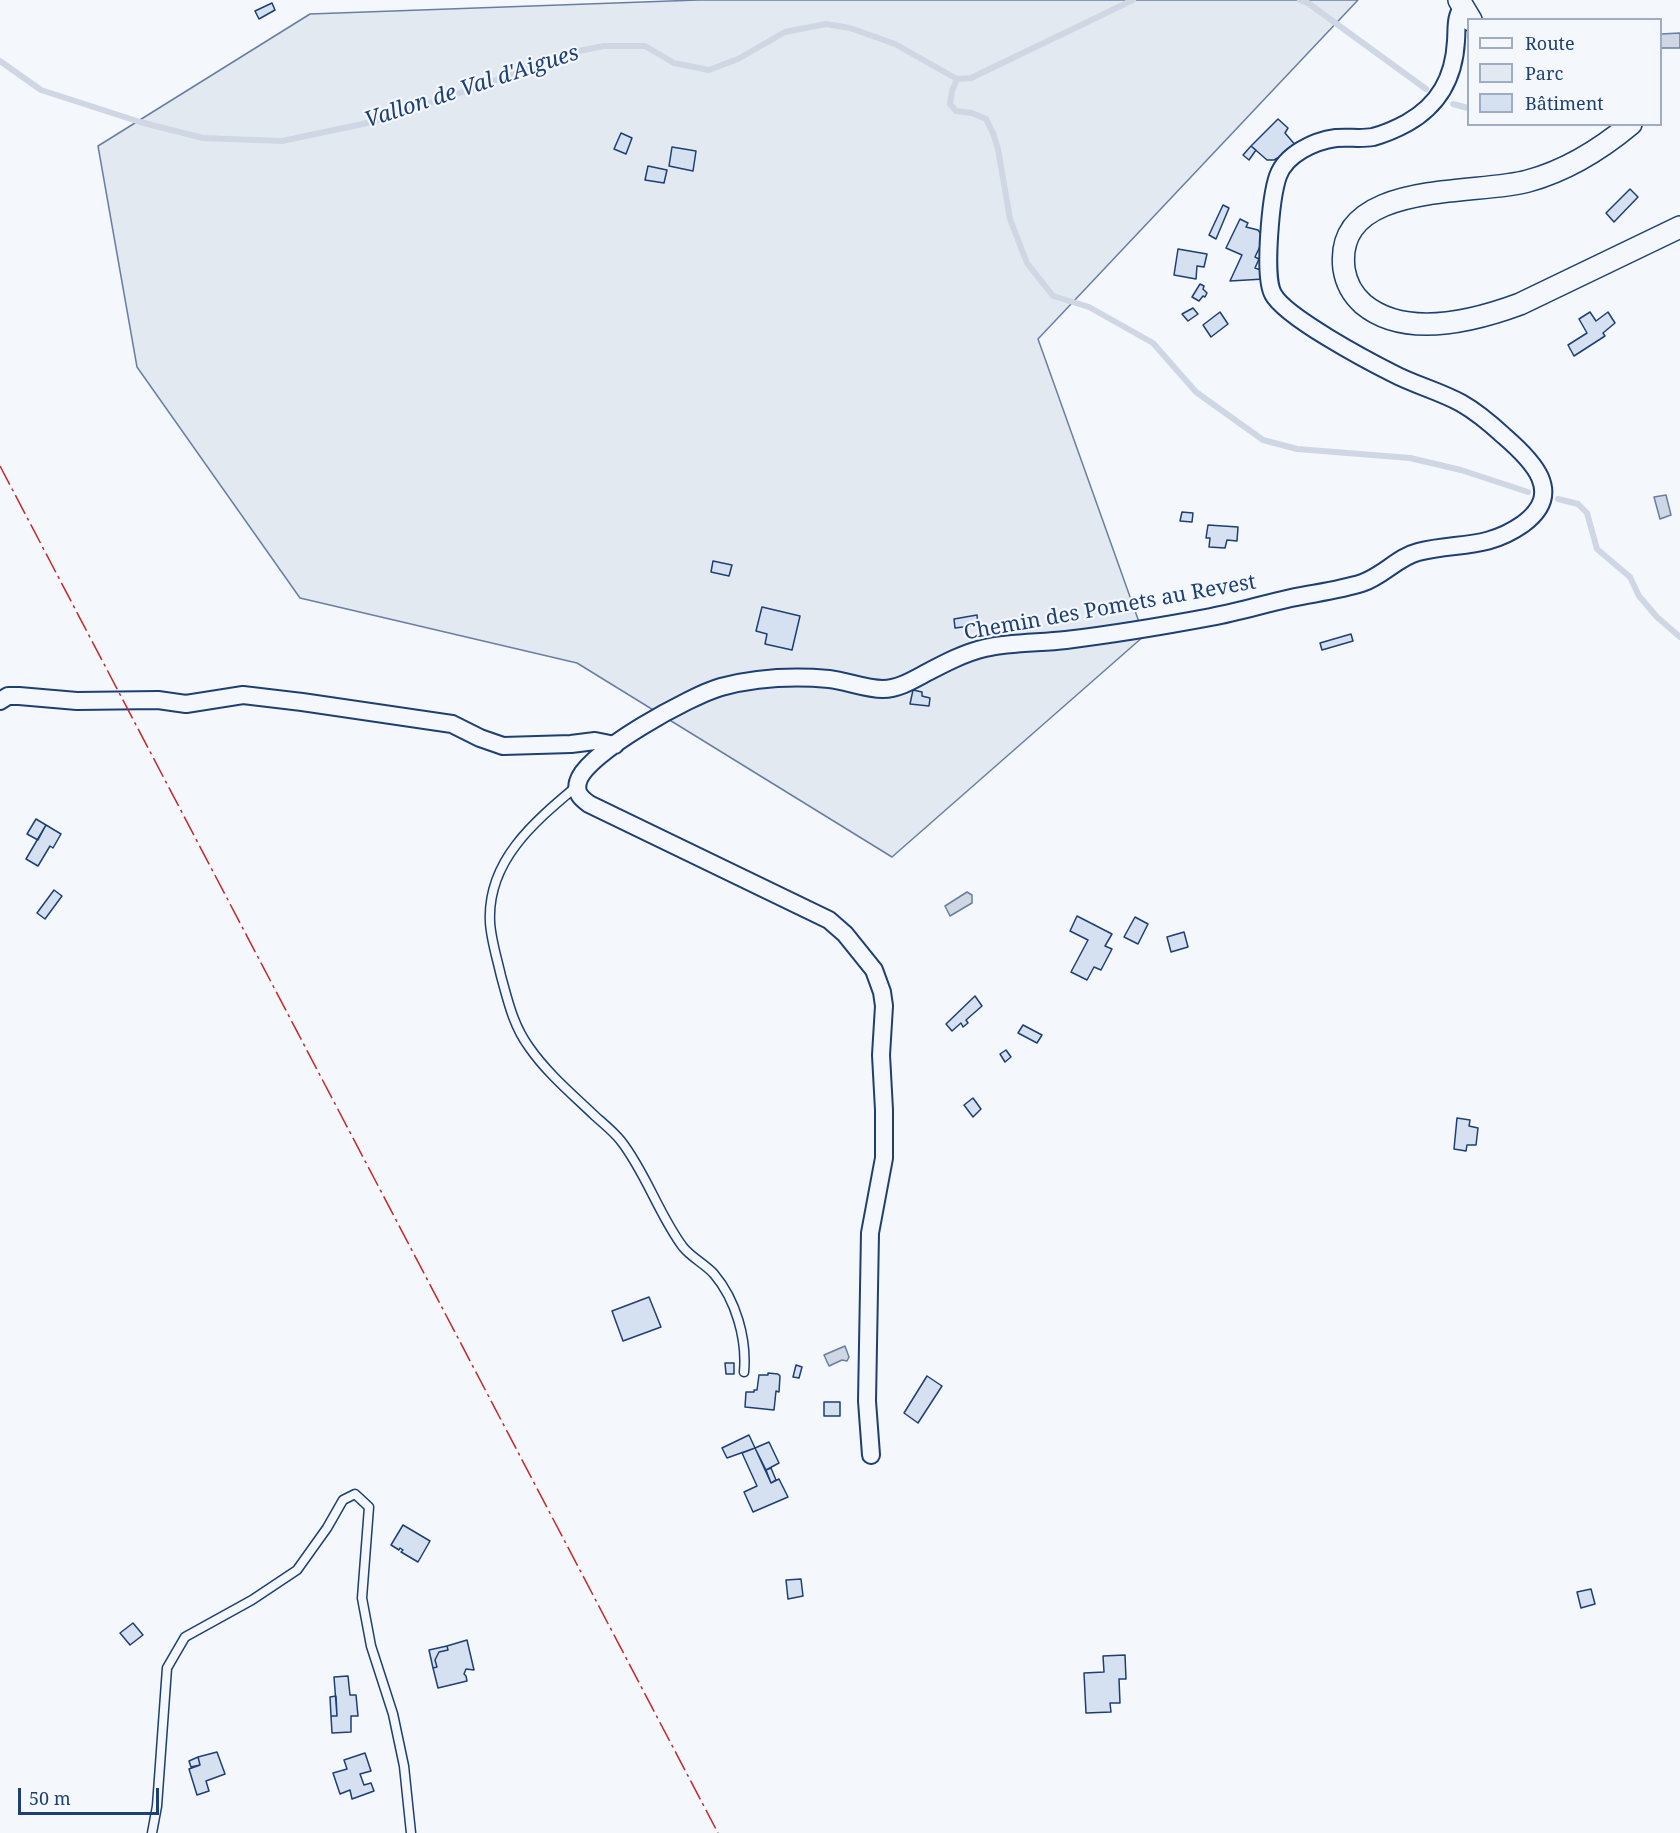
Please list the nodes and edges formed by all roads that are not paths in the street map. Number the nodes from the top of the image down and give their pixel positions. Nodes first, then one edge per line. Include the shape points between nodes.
1 (1464, 9) edge
2 (1628, 126) edge
3 (1680, 227) edge
4 (0, 701) edge
5 (615, 745) junction
6 (577, 786) junction
7 (744, 1372) dead end
8 (871, 1455) dead end
9 (152, 1833) edge
10 (411, 1833) edge

1 - 5 street, Chemin des Pomets au Revest via 1457,18 1455,52 1448,78 1441,94 1428,108 1380,135 1335,138 1315,144 1296,153 1282,167 1272,210 1269,282 1278,301 1309,324 1393,374 1465,405 1517,447 1535,467 1542,487 1540,506 1526,522 1486,542 1414,553 1374,578 1349,586 1213,616 1089,637 987,648 889,689 795,678 717,688 667,712
2 - 3 street via 1591,152 1542,177 1442,190 1370,213 1348,239 1344,262 1348,282 1368,308 1390,319 1452,322 1498,313 1520,304
4 - 5 street via 19,696 186,704 243,695 444,722 503,746 595,741
5 - 6 street, Chemin des Pomets au Revest via 591,763
6 - 7 lane via 511,849 494,885 490,925 509,1008 528,1047 619,1139 682,1246 723,1288 740,1328
6 - 8 street via 580,797 589,804 829,920 845,934 879,981 884,1006 884,1158 870,1233 867,1401
9 - 10 lane via 167,1668 185,1637 297,1570 343,1500 355,1494 369,1507 362,1598 371,1646 402,1756

